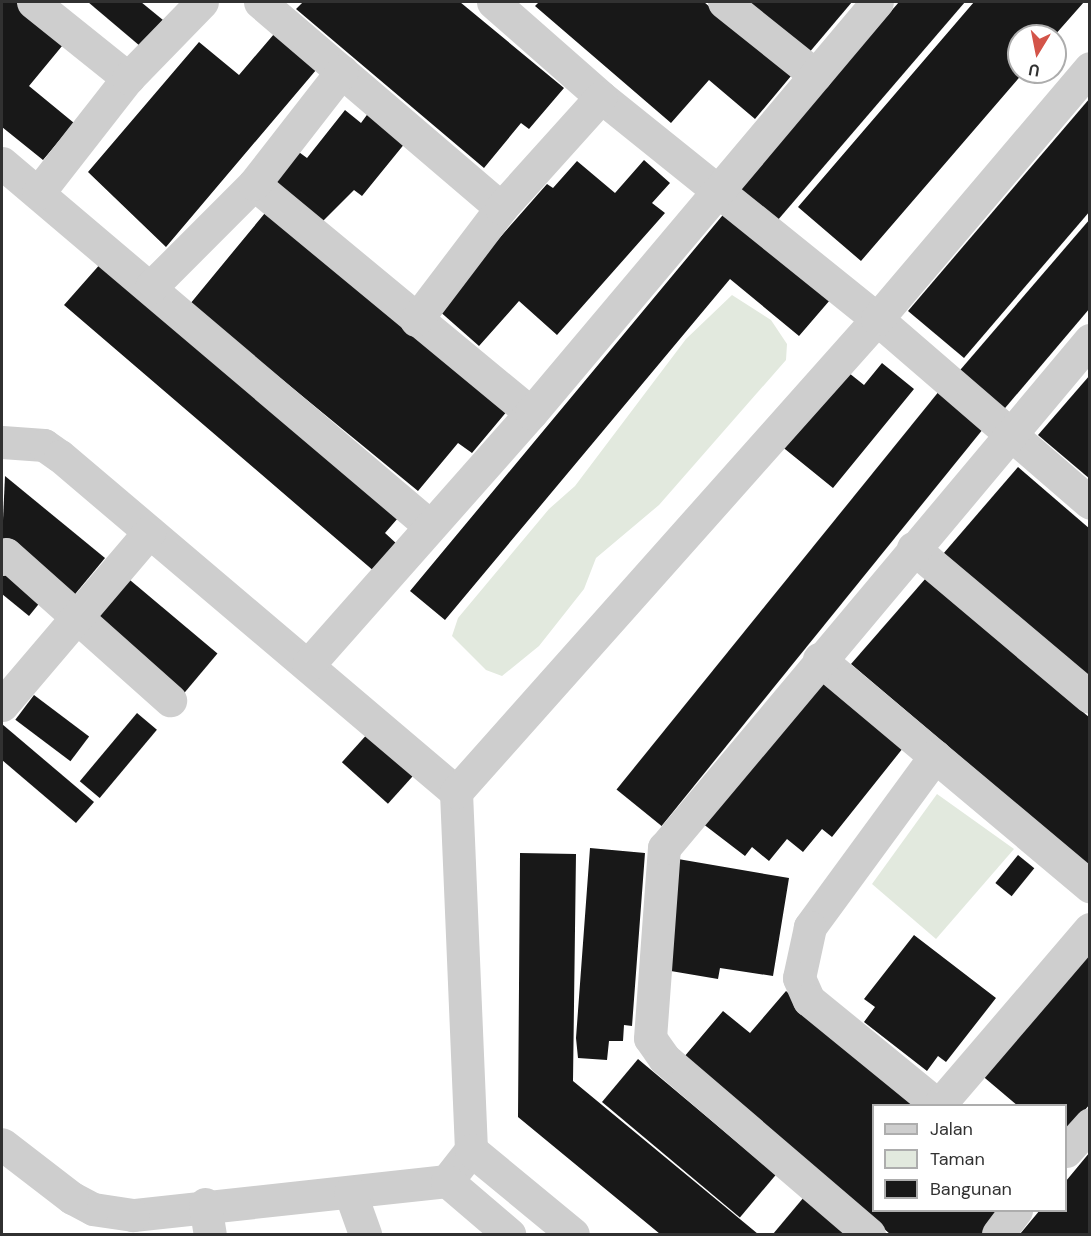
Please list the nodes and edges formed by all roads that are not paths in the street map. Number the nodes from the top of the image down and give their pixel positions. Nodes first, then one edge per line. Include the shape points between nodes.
1 (33, 2) edge
2 (201, 2) edge
3 (260, 2) edge
4 (495, 2) edge
5 (724, 2) edge
6 (877, 2) edge
7 (1089, 68) edge
8 (342, 71) junction
9 (815, 75) junction
10 (128, 78) junction
11 (601, 97) junction
12 (2, 163) edge
13 (254, 184) junction
14 (718, 192) junction
15 (38, 193) junction
16 (501, 208) junction
17 (151, 286) junction
18 (877, 319) junction
19 (416, 320) junction
20 (1089, 340) edge
21 (531, 413) junction
22 (1008, 433) junction
23 (2, 442) edge
24 (1089, 503) edge
25 (430, 526) junction
26 (149, 532) junction
27 (913, 548) junction
28 (2, 559) edge
29 (76, 618) junction
30 (819, 659) junction
31 (308, 665) junction
32 (1089, 697) edge
33 (170, 700) dead end
34 (2, 705) edge
35 (935, 756) junction
36 (456, 792) junction
37 (1089, 886) edge
38 (1089, 928) edge
39 (938, 1104) edge
40 (940, 1104) edge
41 (1089, 1124) edge
42 (2, 1144) edge
43 (1067, 1149) edge
44 (471, 1150) junction
45 (447, 1181) junction
46 (350, 1192) junction
47 (1014, 1212) edge
48 (208, 1219) edge
49 (365, 1234) edge
50 (509, 1234) edge
51 (573, 1234) edge
52 (869, 1234) edge
53 (998, 1234) edge

1 - 10 street
2 - 10 street
3 - 8 street
4 - 11 street
5 - 9 street
6 - 9 street
7 - 18 street
8 - 13 street
8 - 16 street
9 - 14 street
10 - 15 street
11 - 14 street
11 - 16 street
12 - 15 street
13 - 17 street
13 - 19 street
14 - 18 street
14 - 21 street
15 - 17 street
16 - 19 street
17 - 25 street
18 - 22 street
18 - 36 street
19 - 21 street
20 - 22 street
21 - 25 street
22 - 24 street
22 - 27 street
23 - 26 street via 44,446
25 - 31 street
26 - 29 street
26 - 31 street
27 - 30 street
27 - 32 street
28 - 29 street via 6,554
29 - 33 street
29 - 34 street
30 - 35 street
30 - 52 street via 669,837 661,864 648,1022 650,1038 664,1058
31 - 36 street
35 - 37 street
35 - 39 street via 810,927 799,978 809,1000
36 - 44 street
38 - 40 street
41 - 43 street
42 - 48 street via 93,1209
44 - 45 street
44 - 51 street
45 - 46 street
45 - 50 street
46 - 48 street
46 - 49 street
47 - 53 street

